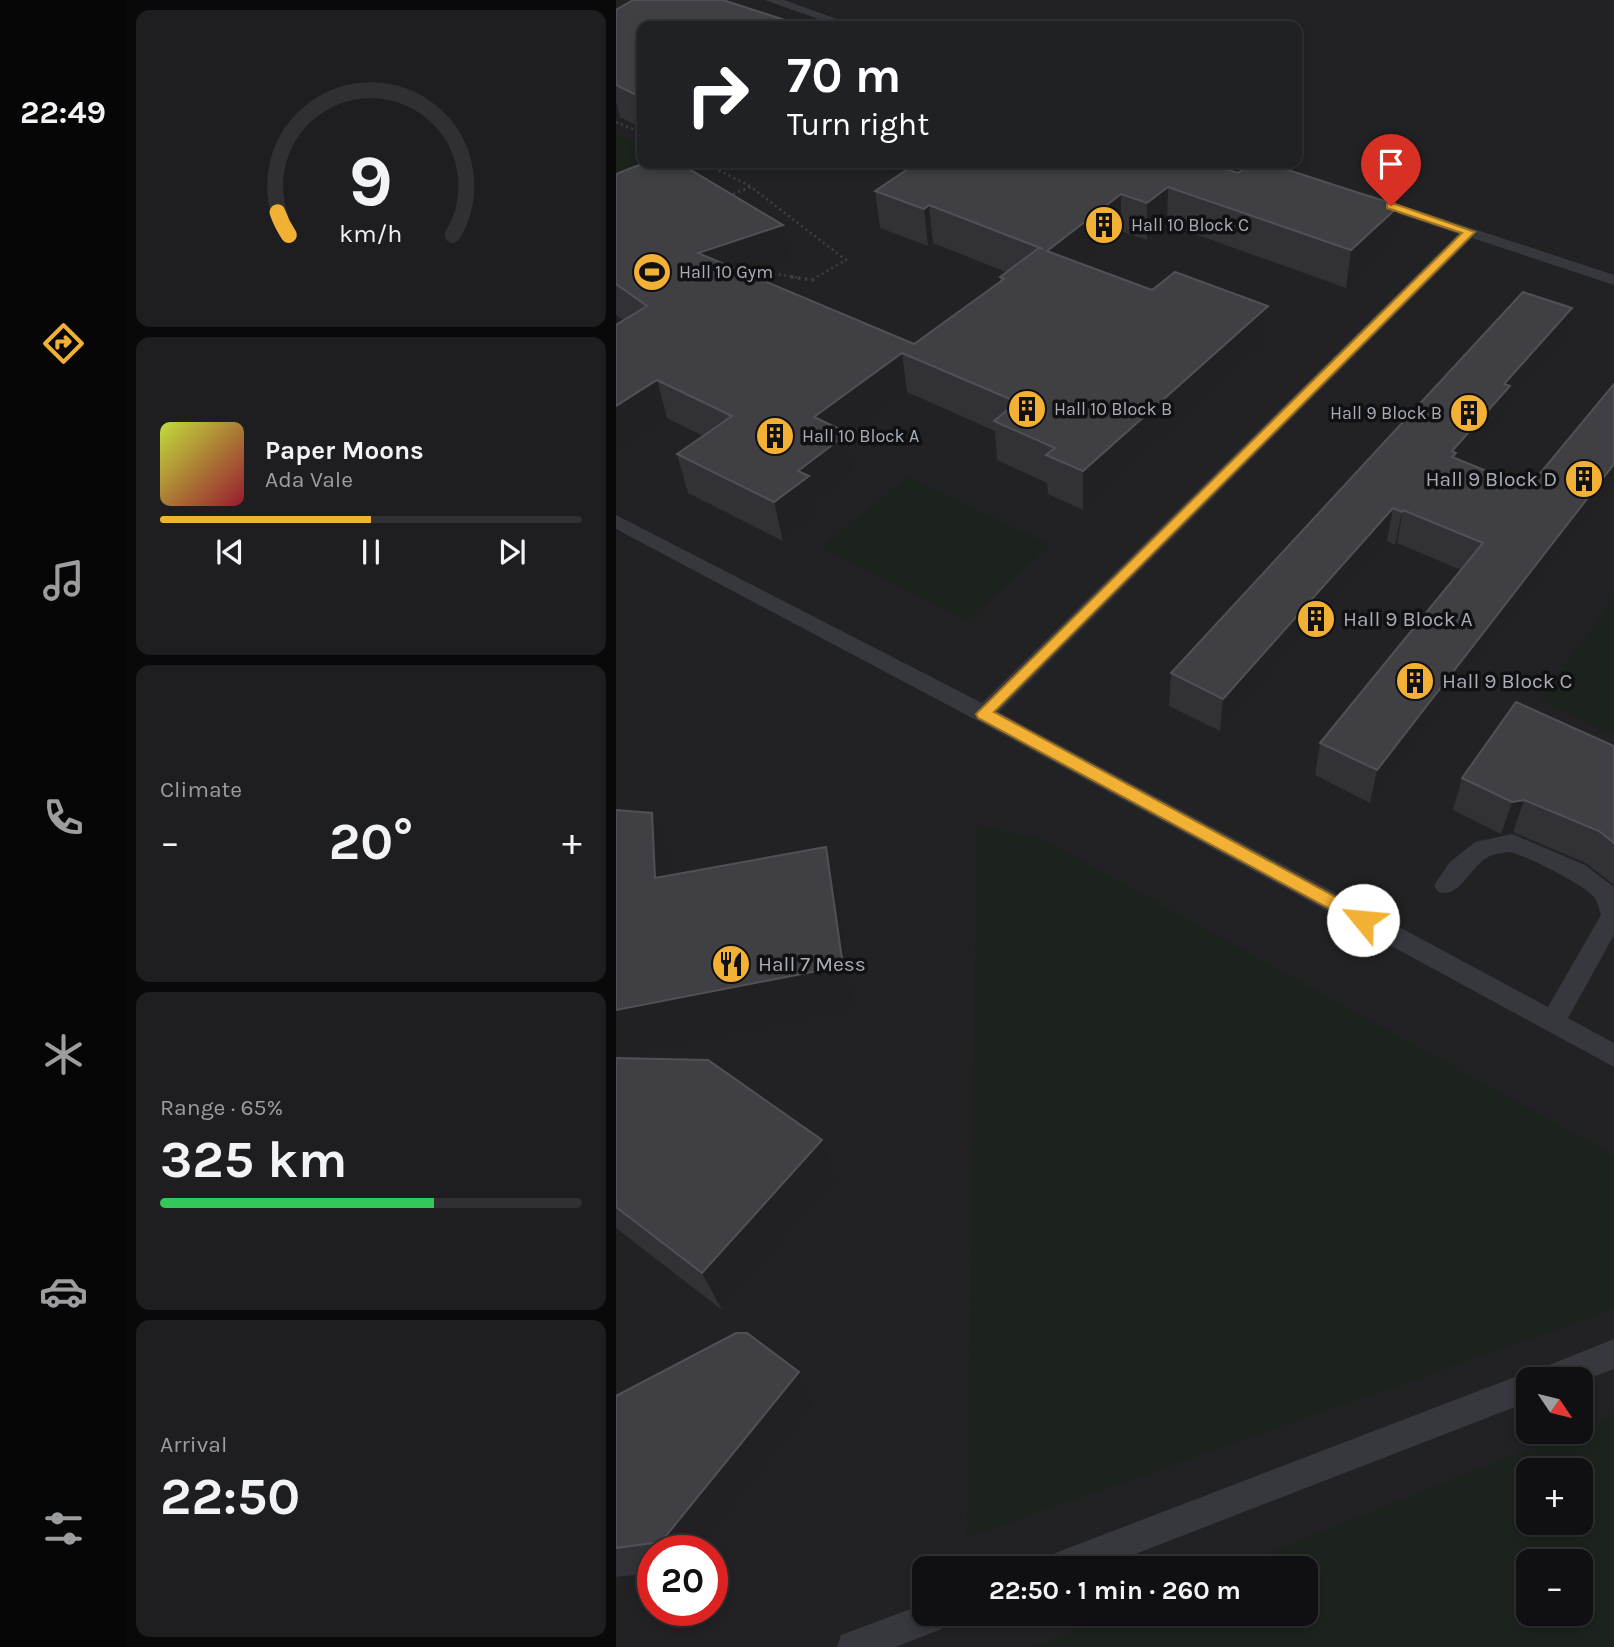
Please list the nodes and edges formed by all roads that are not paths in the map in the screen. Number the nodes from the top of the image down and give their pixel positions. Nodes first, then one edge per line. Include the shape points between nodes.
1 (771, 0) edge
2 (835, 21) edge
3 (1352, 193) edge
4 (1469, 232) junction
5 (1614, 280) edge
6 (616, 521) edge
7 (984, 714) junction
8 (1446, 885) dead end
9 (1552, 1023) junction
10 (1614, 1056) edge
11 (1614, 1354) edge
12 (1580, 1367) edge
13 (1516, 1392) edge
14 (1089, 1556) edge
15 (912, 1625) edge
16 (853, 1647) edge

1 - 2 lane
3 - 4 lane
4 - 5 lane
4 - 7 lane
6 - 7 lane
7 - 9 lane
8 - 9 lane via 1483,848 1512,843 1577,872 1604,890 1613,915
9 - 10 lane
11 - 12 lane
13 - 14 lane
15 - 16 lane

